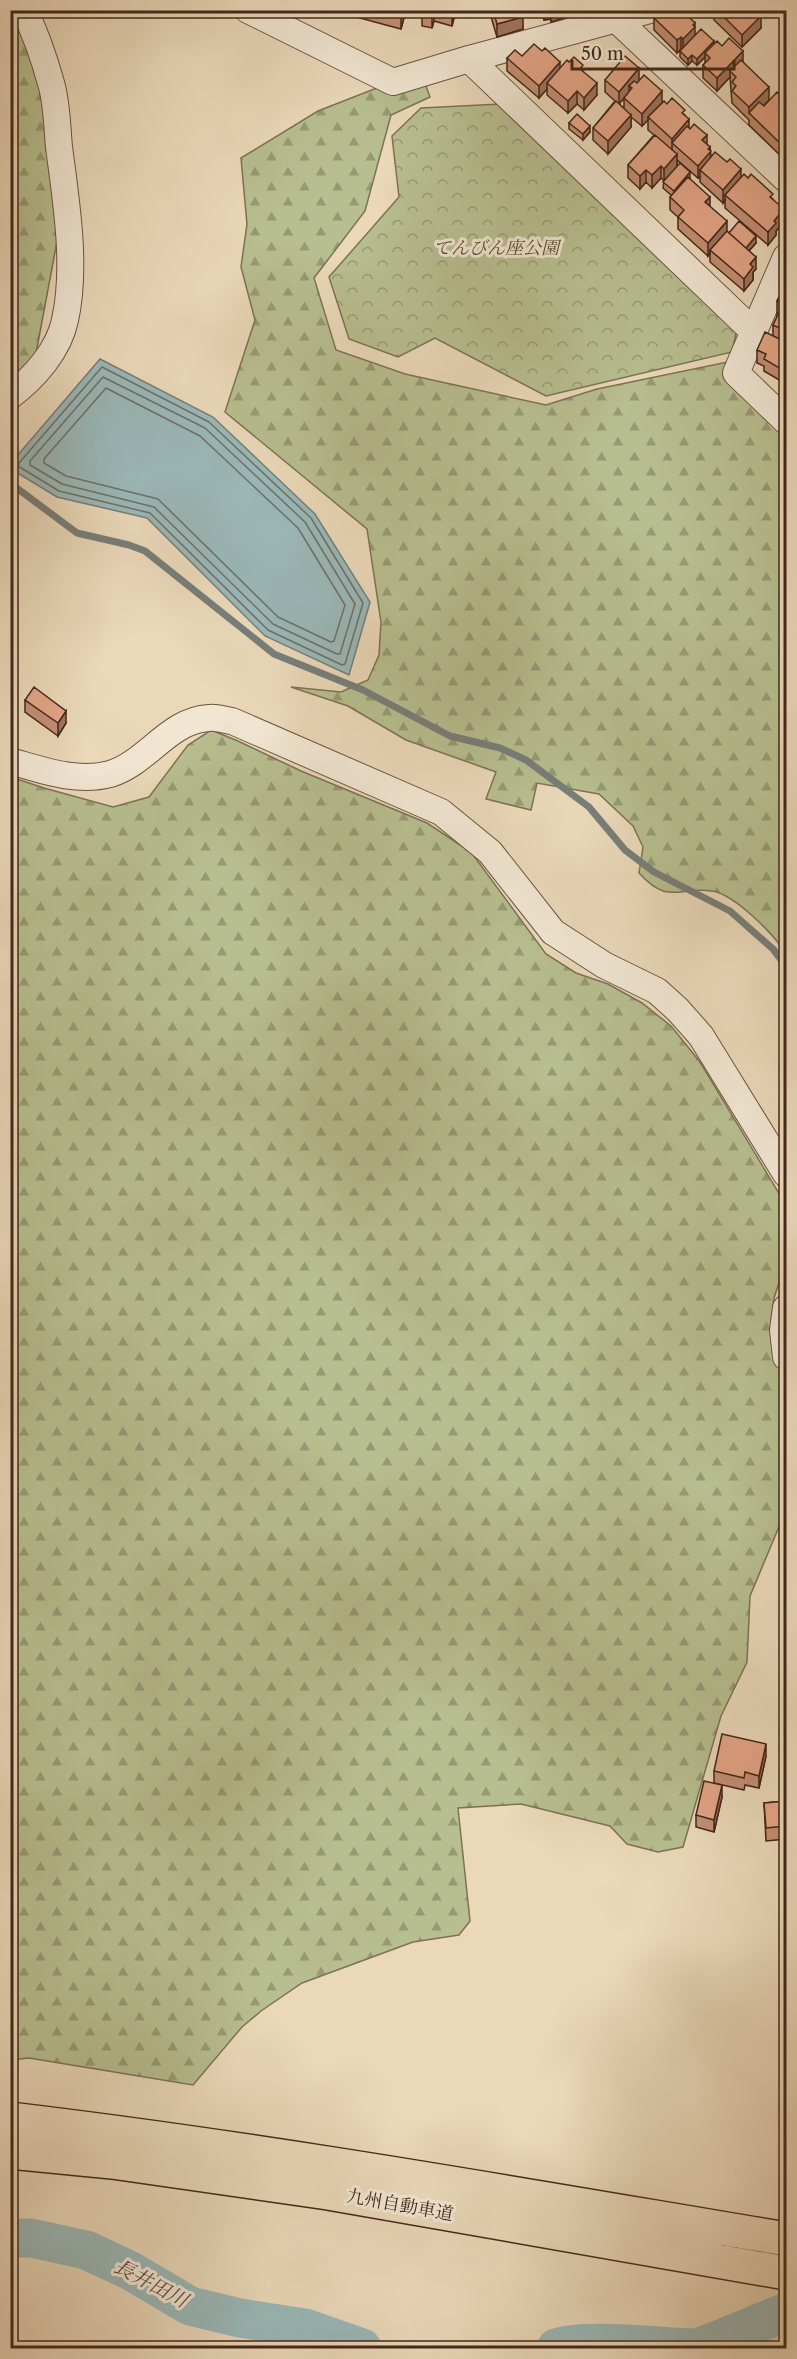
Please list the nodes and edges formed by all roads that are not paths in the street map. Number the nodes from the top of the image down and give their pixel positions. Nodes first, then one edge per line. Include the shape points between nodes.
1 (24, 10) edge
2 (248, 10) edge
3 (650, 10) edge
4 (617, 20) junction
5 (469, 59) junction
6 (786, 179) edge
7 (786, 257) edge
8 (754, 332) junction
9 (10, 396) edge
10 (786, 421) edge
11 (10, 761) edge
12 (786, 1174) edge
13 (786, 1308) edge
14 (786, 1357) edge
15 (10, 2119) edge
16 (10, 2152) edge
17 (786, 2239) edge
18 (779, 2272) edge

1 - 9 street via 52,86 68,218 69,280 65,321 56,345 39,370
2 - 5 street via 393,82
3 - 4 street
4 - 5 street
4 - 6 street
5 - 8 street
7 - 8 street
8 - 10 street via 736,373
11 - 12 street via 58,775 110,774 188,722 210,717 232,721 441,812 490,852 553,932 604,965 657,991 678,1010 700,1036
13 - 14 street
15 - 17 highway, 九州自動車道 via 332,2163
16 - 18 highway, 九州自動車道 via 112,2162 328,2193

